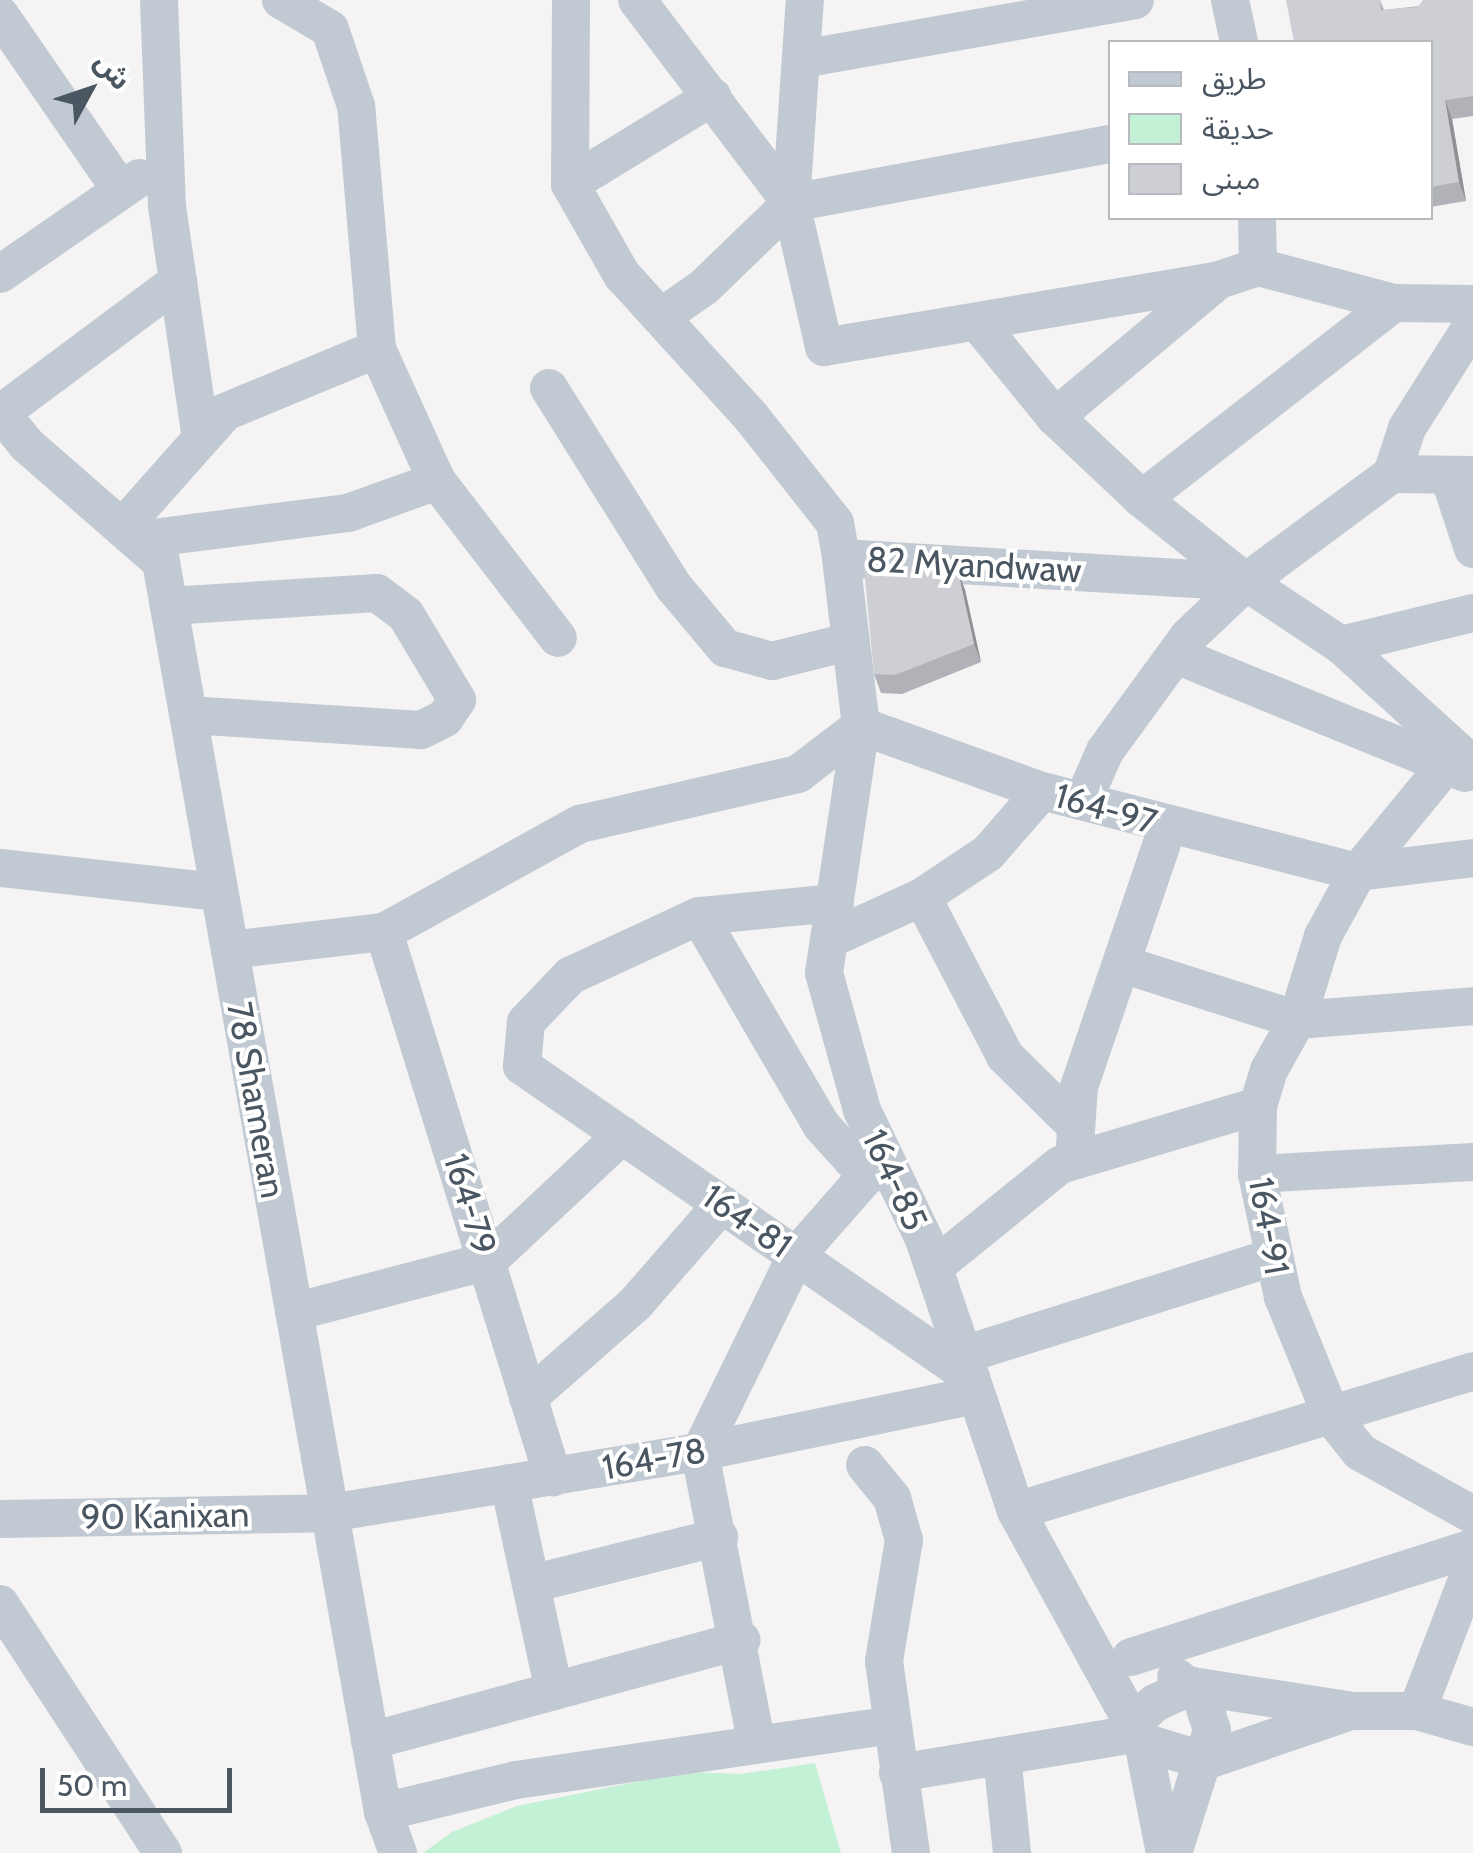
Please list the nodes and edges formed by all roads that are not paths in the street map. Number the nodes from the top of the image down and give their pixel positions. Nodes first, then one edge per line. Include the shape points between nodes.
1 (159, 0) edge
2 (281, 0) edge
3 (570, 0) edge
4 (637, 0) edge
5 (805, 0) edge
6 (1131, 0) edge
7 (1230, 0) edge
8 (0, 15) edge
9 (1238, 40) edge
10 (802, 58) junction
11 (712, 97) junction
12 (1108, 144) edge
13 (168, 161) junction
14 (570, 184) junction
15 (120, 189) junction
16 (791, 202) junction
17 (1257, 220) edge
18 (1258, 267) junction
19 (0, 274) edge
20 (178, 281) junction
21 (1216, 281) junction
22 (1394, 303) junction
23 (1473, 304) edge
24 (661, 318) junction
25 (978, 324) junction
26 (1473, 324) edge
27 (377, 349) junction
28 (549, 388) dead end
29 (1, 413) edge
30 (1055, 418) junction
31 (201, 438) junction
32 (1392, 474) junction
33 (1461, 476) edge
34 (437, 481) junction
35 (1142, 499) junction
36 (130, 534) junction
37 (1473, 548) edge
38 (840, 558) junction
39 (1246, 582) junction
40 (169, 606) junction
41 (1473, 613) edge
42 (558, 638) dead end
43 (848, 642) junction
44 (1340, 645) junction
45 (1176, 655) junction
46 (188, 715) junction
47 (861, 726) junction
48 (1466, 763) edge
49 (1042, 791) junction
50 (1084, 800) junction
51 (1168, 826) junction
52 (1473, 858) edge
53 (0, 868) edge
54 (1358, 872) junction
55 (219, 892) junction
56 (922, 897) junction
57 (700, 916) junction
58 (832, 921) junction
59 (384, 932) junction
60 (230, 950) junction
61 (1122, 964) junction
62 (1473, 1006) edge
63 (1297, 1020) junction
64 (1258, 1106) junction
65 (622, 1135) junction
66 (1075, 1143) junction
67 (1473, 1162) edge
68 (876, 1166) junction
69 (1257, 1174) junction
70 (722, 1204) junction
71 (796, 1256) junction
72 (1274, 1258) junction
73 (488, 1261) junction
74 (934, 1267) junction
75 (294, 1312) junction
76 (1473, 1371) edge
77 (970, 1376) junction
78 (528, 1398) junction
79 (1332, 1417) junction
80 (700, 1452) junction
81 (865, 1465) dead end
82 (553, 1476) junction
83 (509, 1483) junction
84 (1016, 1510) junction
85 (330, 1512) junction
86 (1473, 1515) edge
87 (0, 1520) edge
88 (719, 1537) junction
89 (1473, 1548) edge
90 (1473, 1564) edge
91 (531, 1584) junction
92 (0, 1604) edge
93 (1072, 1614) junction
94 (741, 1640) junction
95 (1131, 1657) junction
96 (1192, 1686) junction
97 (554, 1690) junction
98 (1353, 1711) junction
99 (1417, 1711) junction
100 (890, 1726) junction
101 (1473, 1727) edge
102 (1139, 1732) junction
103 (370, 1741) junction
104 (756, 1741) junction
105 (1002, 1756) junction
106 (1205, 1762) junction
107 (898, 1773) junction
108 (383, 1812) junction
109 (162, 1853) edge
110 (398, 1853) edge
111 (911, 1853) edge
112 (1012, 1853) edge
113 (1165, 1853) edge
114 (1173, 1853) edge

1 - 13 street
2 - 27 street via 330,29 356,106
3 - 14 street
4 - 11 street
5 - 10 street
6 - 10 street
7 - 9 street
8 - 15 street
10 - 16 street
11 - 14 street
11 - 16 street
12 - 16 street
13 - 15 street
13 - 20 street
14 - 24 street via 622,274
15 - 19 street
16 - 24 street via 704,288
16 - 25 street via 824,347
17 - 18 street
18 - 21 street
18 - 22 street
20 - 29 street
20 - 31 street
21 - 25 street
21 - 30 street
22 - 23 street
22 - 35 street
24 - 38 street via 835,523
25 - 30 street
26 - 32 street via 1407,428
27 - 31 street via 225,412
27 - 34 street
28 - 43 street via 674,587 725,648 772,661
29 - 36 street, 78 Shameran
30 - 35 street
31 - 36 street
32 - 33 street
32 - 39 street
33 - 37 street
34 - 36 street via 348,513
34 - 42 street
35 - 39 street
36 - 40 street, 78 Shameran via 161,562
38 - 39 street, 82 Myandwaw
38 - 43 street, 82 Myandwaw
39 - 44 street
39 - 45 street
40 - 46 street, 78 Shameran
40 - 46 street via 377,594 406,616 456,700 445,718 421,730
41 - 44 street
43 - 47 street, 82 Myandwaw
44 - 48 street
45 - 48 street
45 - 50 street via 1105,751
46 - 55 street, 78 Shameran
47 - 49 street, 164-97
47 - 58 street, 164-85
47 - 59 street via 798,774 580,824
48 - 54 street, 164-91
49 - 50 street, 164-97
49 - 56 street via 988,853
50 - 51 street, 164-97
51 - 54 street, 164-97
51 - 61 street
52 - 54 street
53 - 55 street
54 - 63 street, 164-91 via 1323,936
55 - 60 street, 78 Shameran
56 - 58 street
56 - 66 street via 1005,1056
57 - 58 street
57 - 65 street, 164-81 via 570,976 526,1022 522,1066
57 - 68 street via 821,1125
58 - 68 street, 164-85 via 824,973
59 - 60 street
59 - 73 street, 164-79
60 - 75 street, 78 Shameran
61 - 63 street
61 - 66 street via 1079,1087
62 - 63 street
63 - 64 street, 164-91
64 - 66 street
64 - 69 street, 164-91
65 - 70 street, 164-81
65 - 73 street
66 - 74 street
67 - 69 street
68 - 71 street
68 - 74 street, 164-85
69 - 72 street, 164-91
70 - 71 street, 164-81
70 - 78 street via 636,1302
71 - 77 street, 164-81
71 - 80 street
72 - 77 street, 164-78
72 - 79 street, 164-91 via 1282,1297
73 - 75 street
73 - 78 street, 164-79
74 - 77 street, 164-85
75 - 85 street, 78 Shameran
76 - 79 street
77 - 80 street, 164-78
77 - 84 street, 164-85
78 - 82 street, 164-79
79 - 84 street
79 - 86 street, 164-91 via 1360,1452
80 - 82 street, 164-78
80 - 88 street
81 - 100 street via 892,1498 904,1540 885,1630
82 - 83 street, 164-78
83 - 85 street, 164-78
83 - 91 street
84 - 93 street, 164-85
85 - 87 street, 90 Kanixan
85 - 103 street, 78 Shameran
88 - 91 street
88 - 94 street
89 - 95 street
90 - 99 street
91 - 97 street
92 - 109 street
93 - 95 street, 164-85
93 - 102 street, 164-85
94 - 97 street
94 - 104 street
95 - 96 street, 164-85
96 - 98 street, 164-85
96 - 102 street via 1155,1702
96 - 106 street via 1211,1719
97 - 103 street
98 - 99 street
98 - 106 street
99 - 101 street
100 - 104 street
100 - 107 street
102 - 105 street
102 - 106 street
102 - 113 street, 164-85
103 - 108 street, 78 Shameran
104 - 108 street via 516,1780
105 - 107 street
105 - 112 street
106 - 114 street
107 - 111 street
108 - 110 street, 78 Shameran

